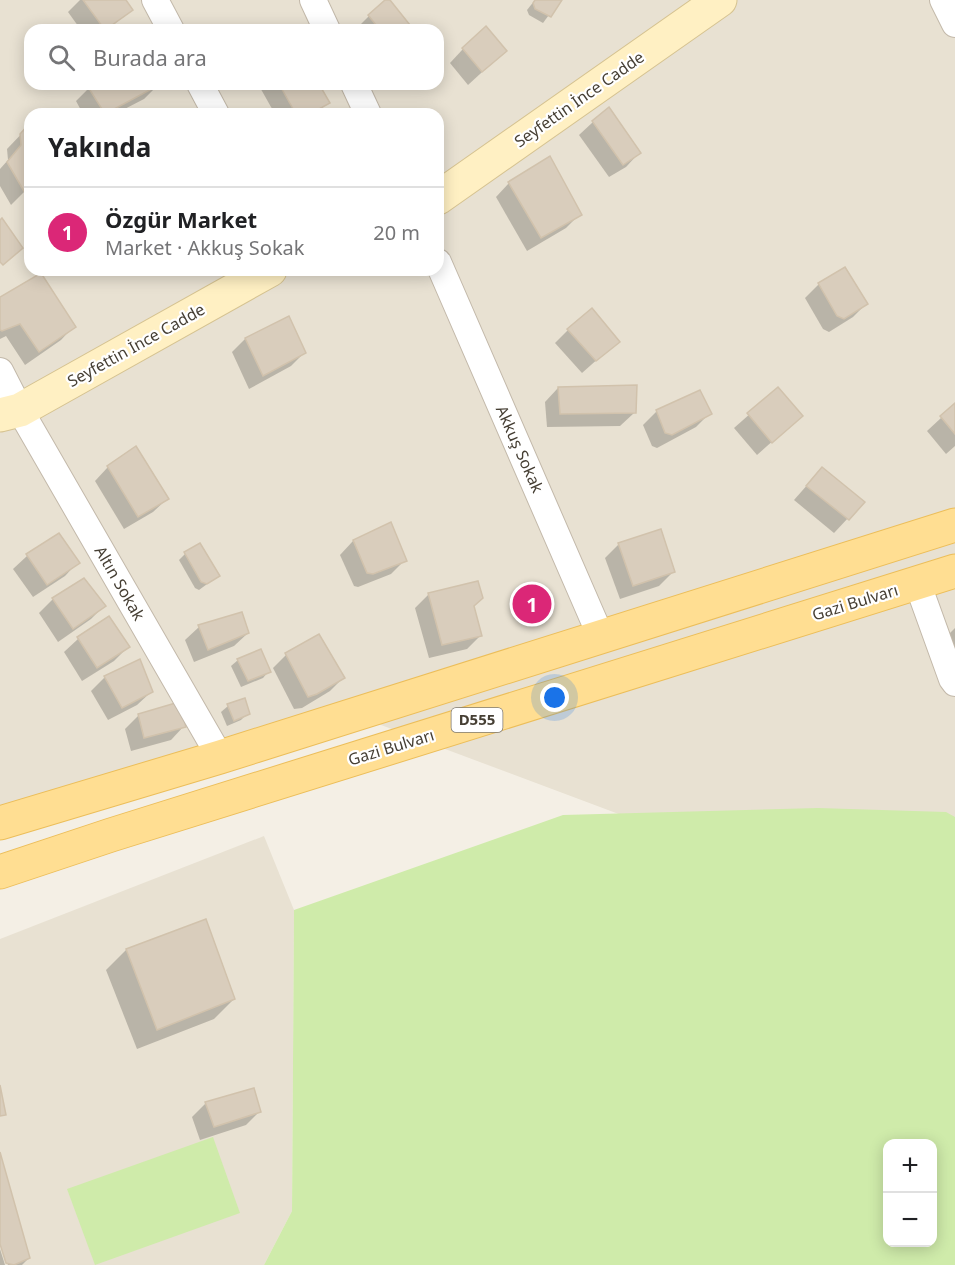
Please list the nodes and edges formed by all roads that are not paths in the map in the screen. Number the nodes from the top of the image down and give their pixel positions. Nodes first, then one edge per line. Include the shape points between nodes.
1 (154, 0) edge
2 (313, 0) edge
3 (720, 0) edge
4 (943, 0) edge
5 (168, 24) edge
6 (324, 24) edge
7 (955, 24) edge
8 (203, 90) edge
9 (357, 90) edge
10 (213, 108) edge
11 (365, 108) edge
12 (444, 194) edge
13 (259, 276) edge
14 (444, 276) edge
15 (0, 371) edge
16 (10, 412) edge
17 (955, 525) edge
18 (955, 571) edge
19 (917, 582) junction
20 (601, 636) junction
21 (955, 683) edge
22 (220, 757) junction
23 (0, 823) edge
24 (0, 872) edge

1 - 5 street
2 - 6 street
3 - 12 main road, Seyfettin İnce Cadde
4 - 7 street
8 - 10 street
9 - 11 street
13 - 16 main road, Seyfettin İnce Cadde
14 - 20 street, Akkuş Sokak
15 - 16 street, Altın Sokak
16 - 22 street, Altın Sokak
17 - 20 main road, D555
18 - 19 main road, Gazi Bulvarı / D555
19 - 21 street
19 - 24 main road, Gazi Bulvarı / D555
20 - 22 main road, D555
22 - 23 main road, D555

